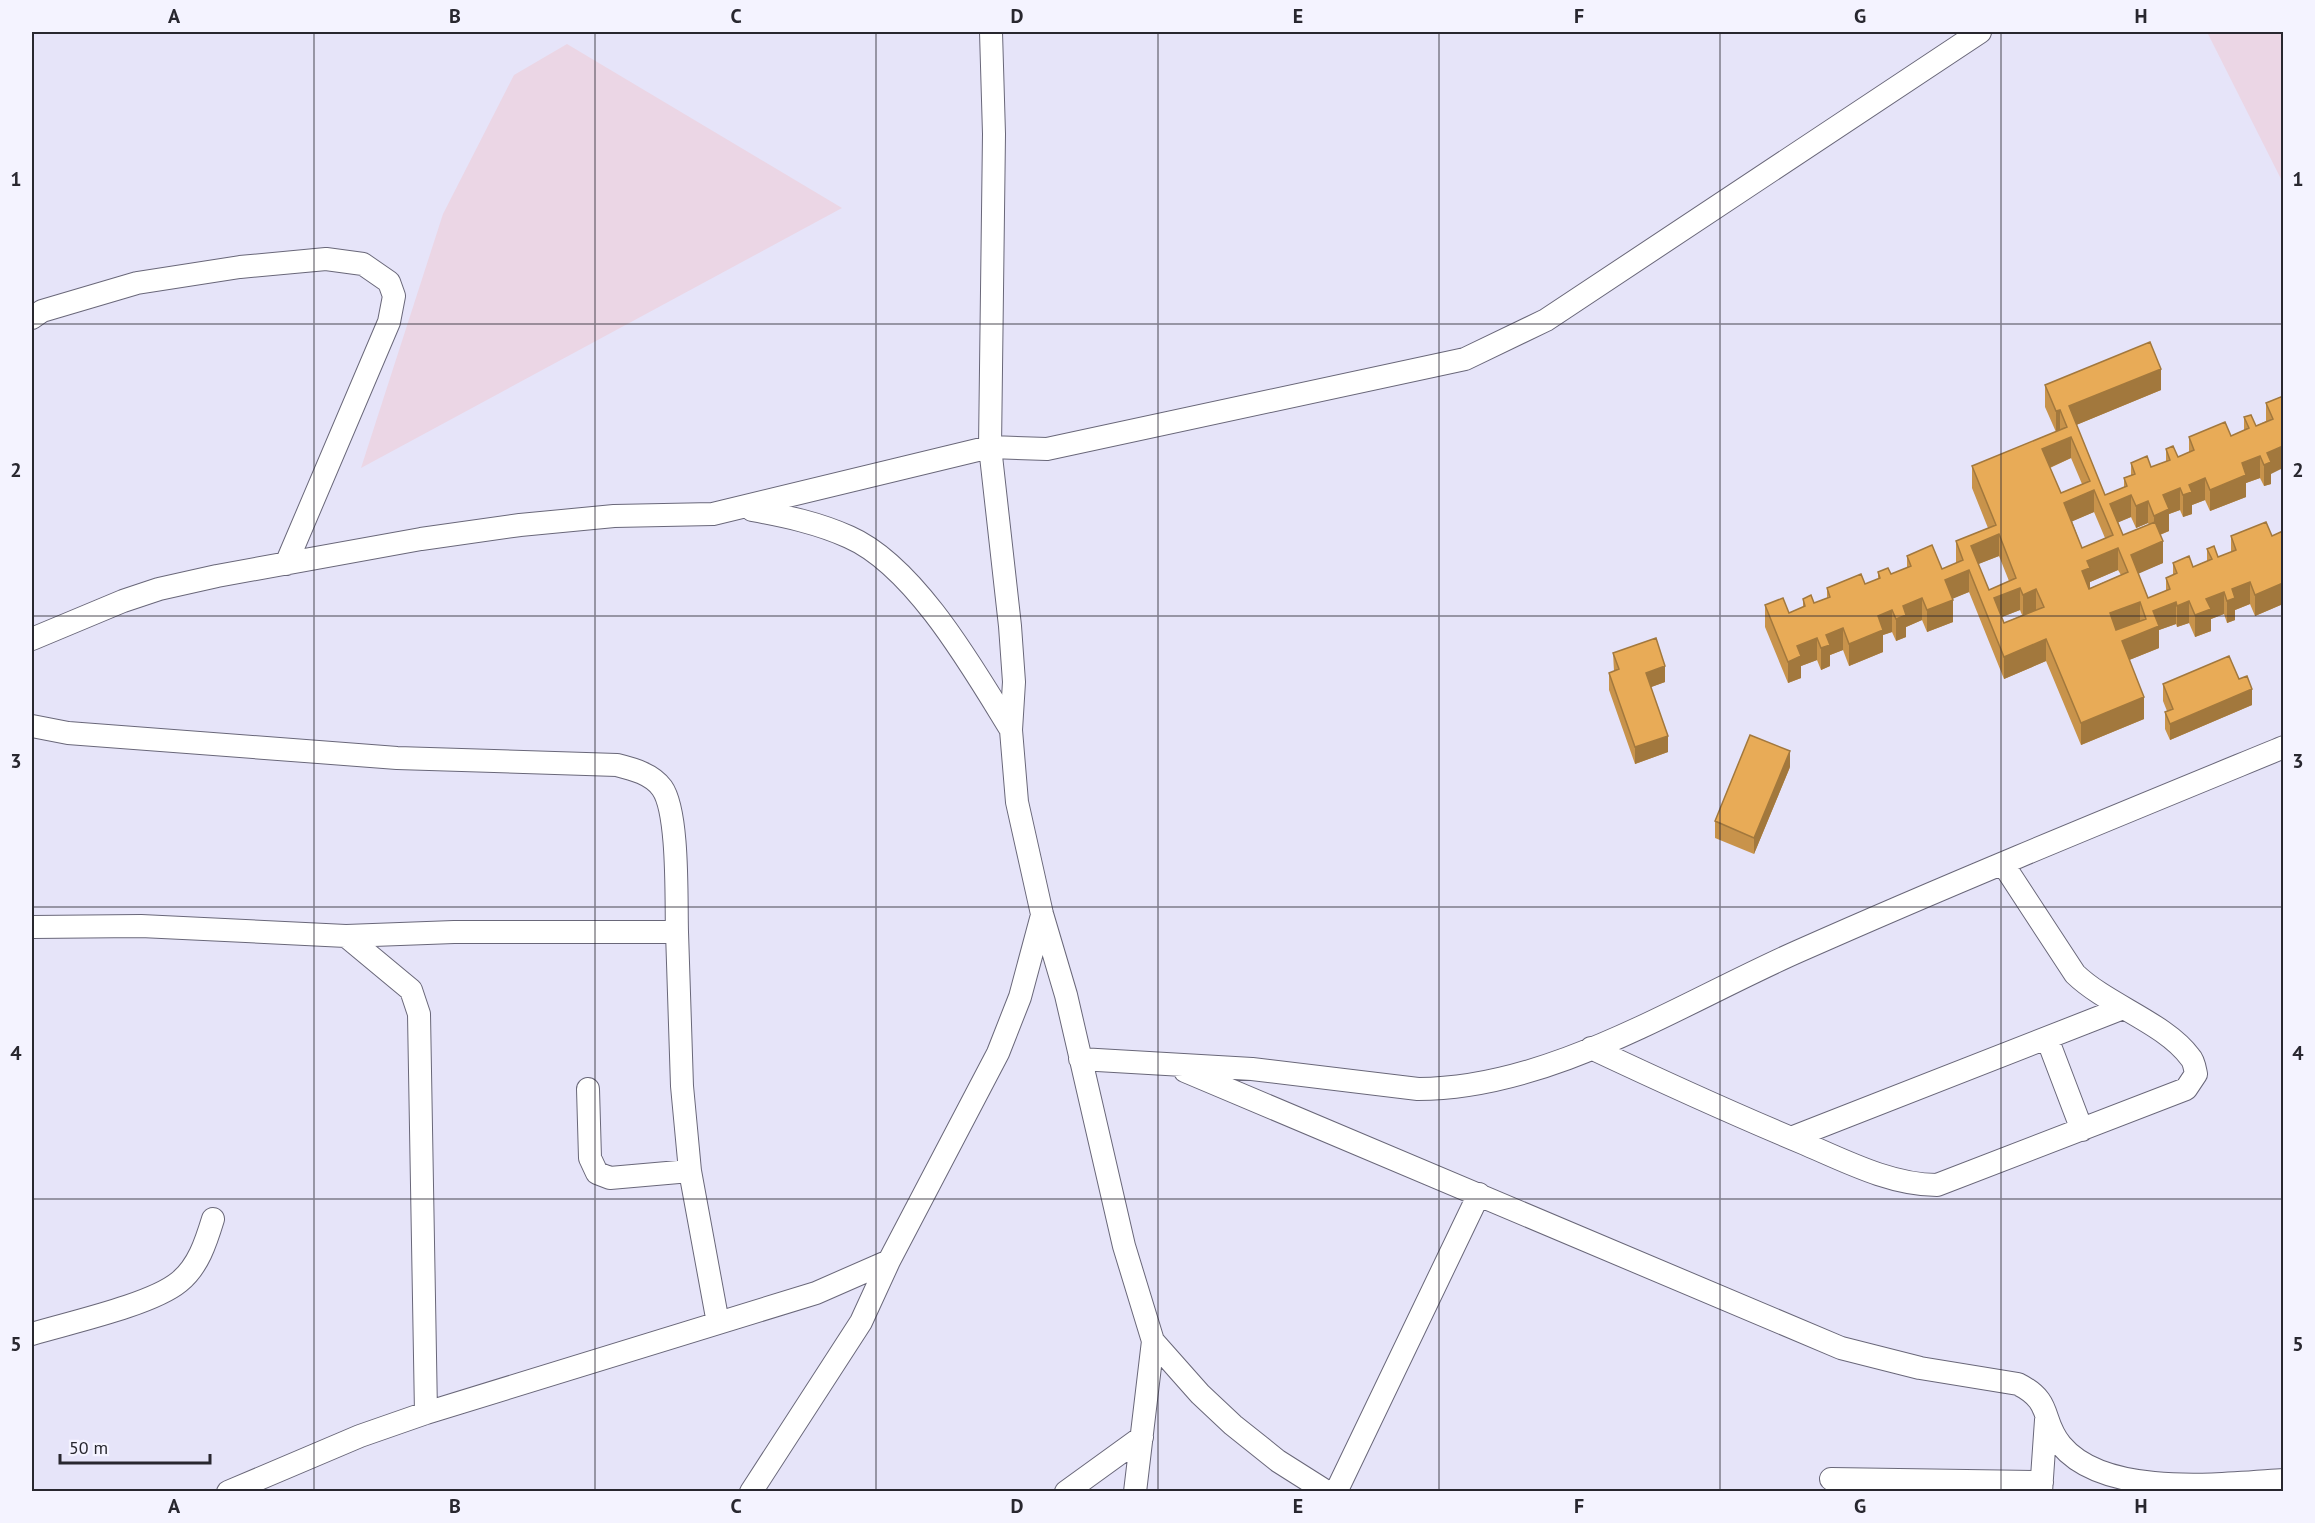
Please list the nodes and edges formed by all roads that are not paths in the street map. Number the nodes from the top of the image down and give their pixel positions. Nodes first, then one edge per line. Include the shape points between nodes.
1 (991, 32) edge
2 (1980, 32) edge
3 (35, 311) edge
4 (990, 447) junction
5 (745, 508) junction
6 (286, 564) junction
7 (32, 639) edge
8 (32, 726) edge
9 (1011, 730) junction
10 (2283, 747) edge
11 (2003, 864) junction
12 (1042, 914) junction
13 (32, 927) edge
14 (677, 932) junction
15 (346, 936) junction
16 (2122, 1008) junction
17 (2047, 1038) junction
18 (1591, 1048) junction
19 (1080, 1059) junction
20 (1169, 1064) junction
21 (588, 1089) dead end
22 (2082, 1130) junction
23 (1791, 1138) junction
24 (690, 1171) junction
25 (1479, 1194) junction
26 (213, 1219) dead end
27 (890, 1261) junction
28 (718, 1323) junction
29 (32, 1334) edge
30 (1153, 1341) junction
31 (426, 1413) junction
32 (2047, 1415) junction
33 (1142, 1437) junction
34 (1831, 1479) dead end
35 (2283, 1480) edge
36 (2042, 1487) edge
37 (228, 1491) edge
38 (751, 1491) edge
39 (1066, 1491) edge
40 (1135, 1491) edge
41 (1327, 1491) edge
42 (1336, 1491) edge

1 - 4 street via 994,135
2 - 4 street via 1546,320 1465,359 1047,449
3 - 6 street via 137,283 326,259 363,264 389,282 394,296 389,322
4 - 5 street
4 - 9 street via 1010,626 1014,682
5 - 6 street via 713,514 614,516 520,525
5 - 9 street via 798,519 851,538 890,564 968,661
6 - 7 street via 159,589
8 - 14 street via 68,733 397,758 617,765 634,769 661,787 668,799
9 - 12 street via 1017,801
10 - 11 street
11 - 16 street via 2075,974
11 - 18 street via 1734,980
12 - 19 street
12 - 27 street via 1020,997 998,1053
13 - 15 street via 141,926
14 - 15 street
14 - 24 street via 682,1086
15 - 31 street via 411,990 419,1014
16 - 17 street
16 - 22 street via 2177,1043 2192,1058 2196,1074 2193,1083 2174,1096
17 - 22 street
17 - 23 street
18 - 20 street via 1482,1084 1445,1089
18 - 23 street
19 - 20 street
19 - 30 street via 1124,1246
20 - 25 street
21 - 24 street via 590,1158 597,1173 610,1178
22 - 23 street via 1937,1185 1902,1181
24 - 28 street
25 - 32 street via 1841,1348 1920,1368 2018,1384 2031,1390 2044,1404
25 - 42 street
26 - 29 street via 197,1260 178,1283 158,1294
27 - 28 street via 816,1293
27 - 38 street via 861,1322
28 - 31 street
30 - 33 street
30 - 41 street via 1233,1425 1278,1461
31 - 37 street via 349,1440
32 - 35 street via 2060,1445 2096,1471 2140,1481 2197,1484
32 - 36 street
33 - 39 street
33 - 40 street
34 - 36 street

